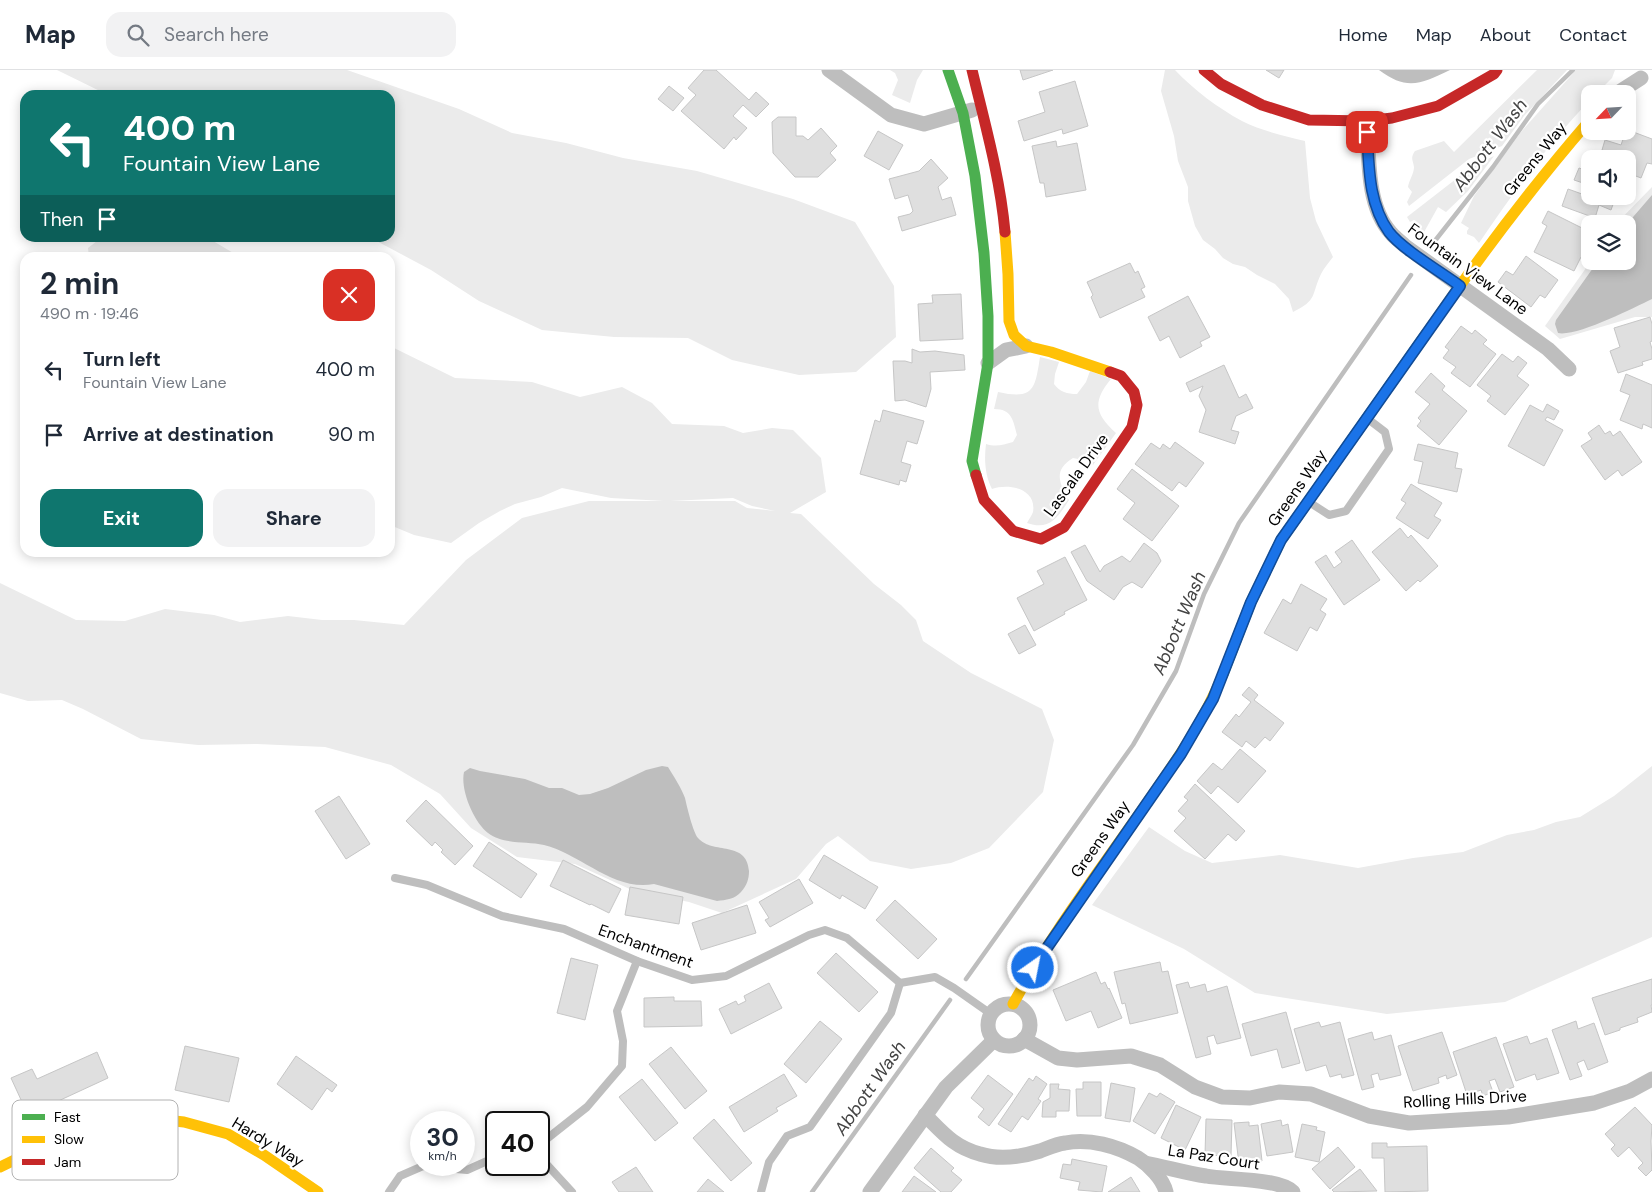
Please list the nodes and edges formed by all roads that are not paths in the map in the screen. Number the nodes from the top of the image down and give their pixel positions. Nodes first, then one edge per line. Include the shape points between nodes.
1 (829, 70) edge
2 (948, 70) edge
3 (972, 70) edge
4 (1204, 70) edge
5 (1497, 70) edge
6 (1641, 78) dead end
7 (1630, 85) edge
8 (982, 107) junction
9 (963, 113) junction
10 (1367, 121) junction
11 (1581, 130) edge
12 (1460, 286) junction
13 (1026, 346) junction
14 (988, 362) junction
15 (1569, 369) dead end
16 (1367, 418) junction
17 (1308, 502) junction
18 (395, 878) dead end
19 (637, 961) junction
20 (900, 983) junction
21 (1013, 1004) junction
22 (991, 1014) junction
23 (994, 1040) junction
24 (1024, 1040) junction
25 (1652, 1079) edge
26 (925, 1115) junction
27 (178, 1121) edge
28 (550, 1136) edge
29 (12, 1161) edge
30 (485, 1162) edge
31 (1145, 1163) junction
32 (0, 1167) edge
33 (550, 1168) edge
34 (1277, 1184) junction
35 (318, 1192) edge
36 (388, 1192) edge
37 (572, 1192) edge
38 (761, 1192) edge
39 (870, 1192) edge
40 (1166, 1192) edge
41 (1245, 1192) edge
42 (1293, 1192) edge

1 - 9 street via 891,115 924,124
2 - 9 street, Lascala Drive
3 - 8 street
4 - 10 street via 1221,84 1262,105 1308,120
5 - 10 street via 1438,106
6 - 7 street
8 - 9 street
8 - 13 street via 1003,210 1009,321 1014,335
9 - 14 street, Lascala Drive via 975,176 984,253
10 - 12 street, Fountain View Lane via 1370,175 1377,210 1390,232 1405,246
11 - 12 street, Greens Way via 1549,167
12 - 15 street, Fountain View Lane via 1548,349
12 - 16 street, Greens Way
13 - 14 street, Lascala Drive via 1006,350
13 - 14 street, Lascala Drive via 1121,376 1134,392 1137,404 1132,427 1064,527 1041,539 1013,531 984,500 972,461
16 - 17 street, Greens Way
16 - 17 lane via 1385,432 1389,449 1346,511 1329,515
17 - 21 street, Greens Way via 1281,540 1251,602 1213,699 1181,754 1050,941
18 - 19 lane, Enchantment via 427,885 502,916 564,929
19 - 20 lane, Enchantment via 692,980 726,976 825,930 847,938
19 - 28 lane via 617,1011 623,1041 622,1066 587,1107
20 - 22 lane via 935,978
20 - 38 lane via 891,1013 810,1127 787,1136 769,1162
21 - 22 street via 1000,1006
21 - 24 street via 1024,1010 1030,1022
22 - 23 street via 988,1027
23 - 24 street via 1006,1046
23 - 26 street via 946,1086
24 - 25 street, Rolling Hills Drive via 1058,1058 1077,1060 1131,1056 1160,1065 1195,1087 1222,1097 1250,1098 1279,1092 1311,1094 1369,1116 1410,1122 1508,1117 1594,1103 1630,1091
26 - 31 street via 953,1143 980,1155 1006,1158 1066,1142 1090,1142 1122,1149
26 - 39 street
27 - 35 street, Hardy Way via 228,1134
29 - 32 street, Hardy Way
30 - 36 lane via 468,1170 423,1166 400,1176
31 - 34 street, La Paz Court via 1208,1177
31 - 40 street via 1165,1184
33 - 37 lane
34 - 41 street, La Paz Court
34 - 42 street, La Paz Court

